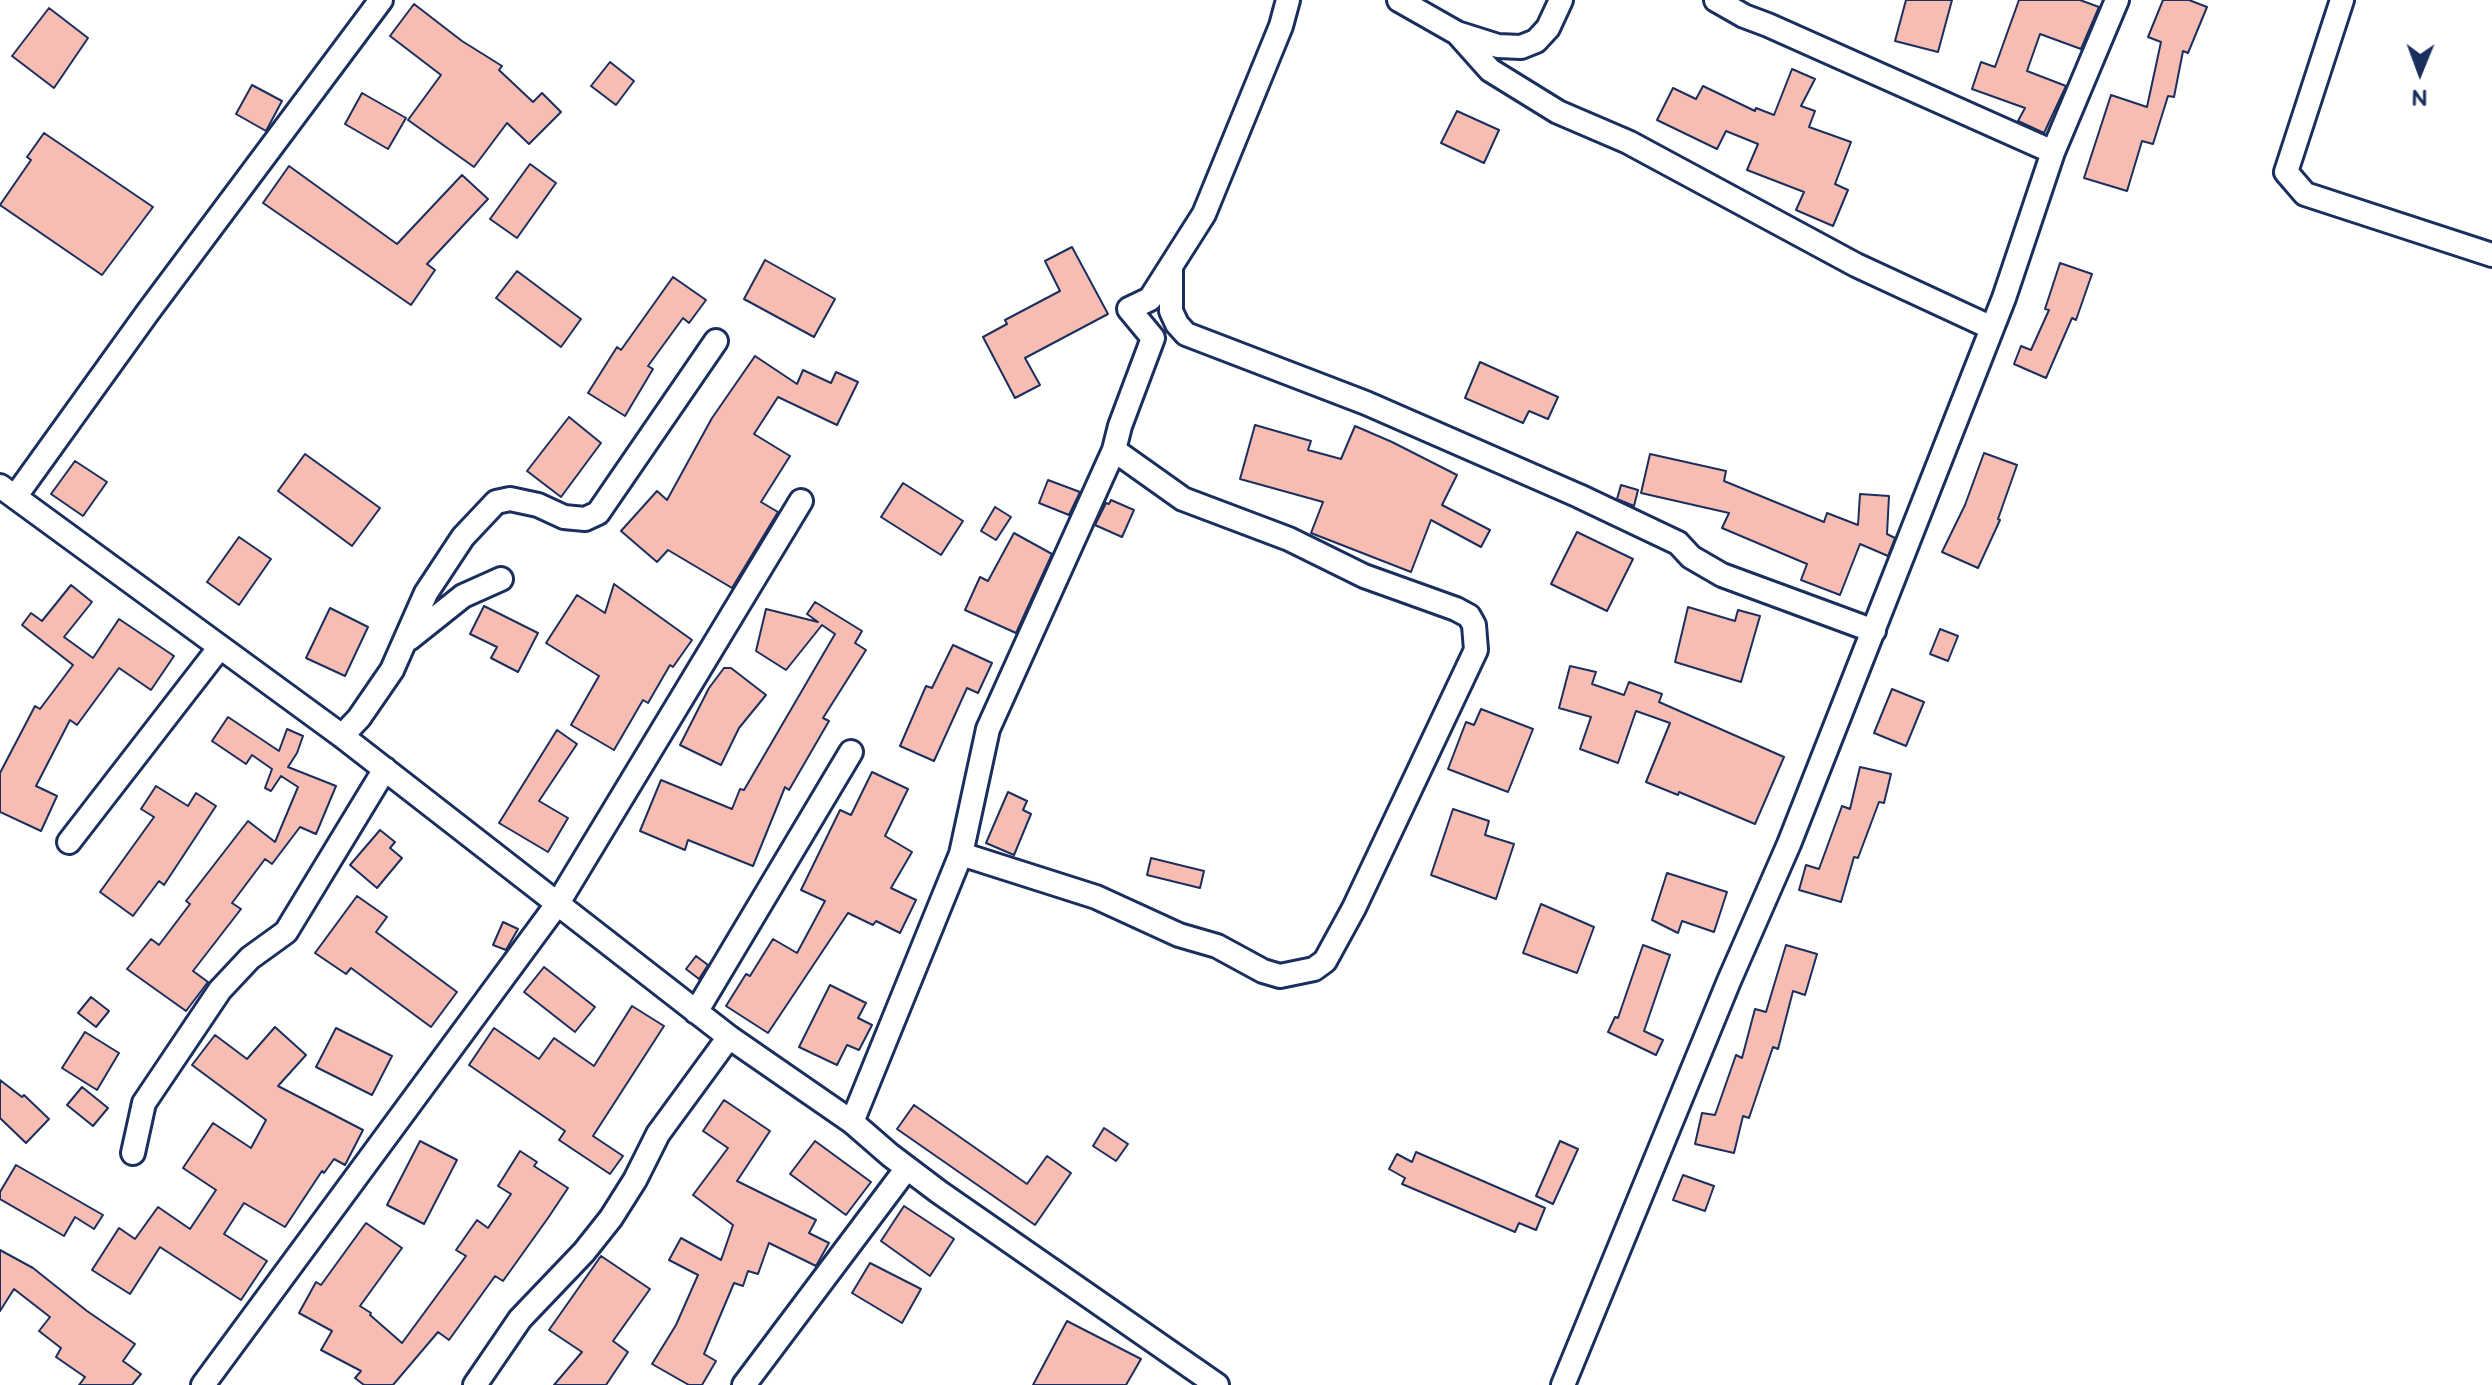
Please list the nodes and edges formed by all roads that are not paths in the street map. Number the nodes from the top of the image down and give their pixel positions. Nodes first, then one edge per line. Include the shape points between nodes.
1 (381, 0) edge
2 (1288, 0) edge
3 (1399, 0) edge
4 (1561, 0) edge
5 (1716, 0) edge
6 (2117, 0) edge
7 (2342, 0) edge
8 (1457, 33) junction
9 (2053, 152) junction
10 (2492, 255) edge
11 (1171, 270) junction
12 (1992, 328) junction
13 (1186, 334) junction
14 (1153, 338) junction
15 (716, 341) dead end
16 (1114, 450) junction
17 (8, 492) edge
18 (801, 501) dead end
19 (501, 579) dead end
20 (1874, 631) junction
21 (405, 642) junction
22 (220, 647) junction
23 (342, 736) junction
24 (851, 752) dead end
25 (385, 769) junction
26 (69, 842) dead end
27 (961, 854) junction
28 (558, 903) junction
29 (696, 1012) junction
30 (729, 1037) junction
31 (852, 1122) junction
32 (133, 1153) dead end
33 (907, 1168) junction
34 (1202, 1381) edge
35 (203, 1385) edge
36 (475, 1385) edge
37 (744, 1385) edge
38 (1563, 1385) edge

1 - 17 street
2 - 11 street via 1204,214
3 - 8 street
4 - 8 street via 1548,28 1521,47
5 - 9 street
6 - 9 street
7 - 10 street via 2286,172 2305,194
8 - 12 street via 1490,70 1558,112 1628,142 1856,265
9 - 12 street
11 - 13 street via 1171,311
11 - 14 street via 1150,299 1129,309
12 - 20 street
13 - 14 street
13 - 20 street via 1366,403 1579,496 1678,543 1722,575
14 - 16 street
15 - 21 street via 598,513 585,519 564,517 538,505 496,502 463,537 426,593
16 - 27 street via 988,729
16 - 27 street via 1183,499 1469,616 1476,650 1354,908 1325,961 1314,969 1280,976 1263,971 1217,946 1179,935 1096,897
17 - 22 street
18 - 28 street
19 - 21 street via 463,596
20 - 38 street
21 - 23 street via 392,670
22 - 23 street
22 - 26 street
23 - 25 street
24 - 29 street
25 - 28 street
25 - 32 street via 286,932 250,958 220,990 144,1103
27 - 31 street
28 - 29 street
28 - 35 street
29 - 30 street
30 - 31 street
30 - 36 street via 658,1134 611,1218 520,1319
31 - 33 street
33 - 34 street
33 - 37 street

